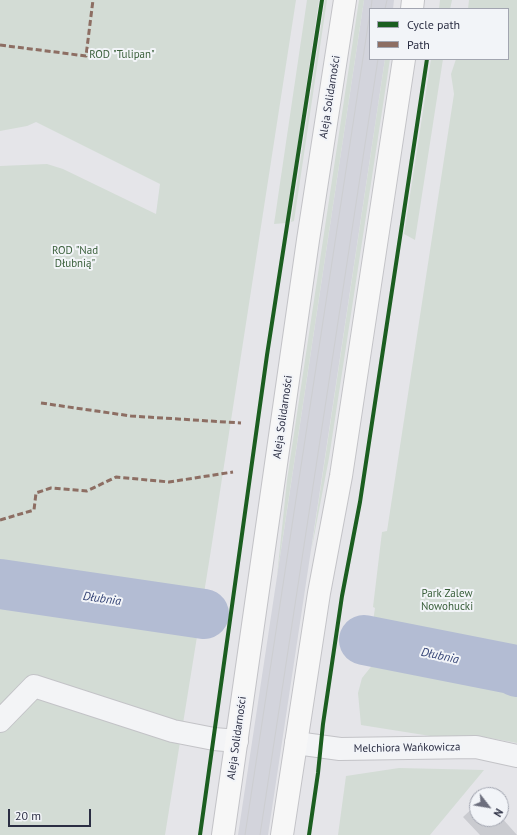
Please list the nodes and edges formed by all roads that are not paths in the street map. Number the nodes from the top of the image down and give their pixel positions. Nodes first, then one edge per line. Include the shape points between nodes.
1 (345, 0) edge
2 (404, 60) edge
3 (0, 721) edge
4 (237, 741) junction
5 (296, 743) junction
6 (517, 756) edge
7 (223, 835) edge
8 (282, 835) edge

1 - 4 street, Aleja Solidarności
2 - 5 street via 341,476 319,593
3 - 4 street via 34,686 173,731
4 - 7 street, Aleja Solidarności
5 - 6 street, Melchiora Wańkowicza via 340,749 476,747
5 - 8 street

